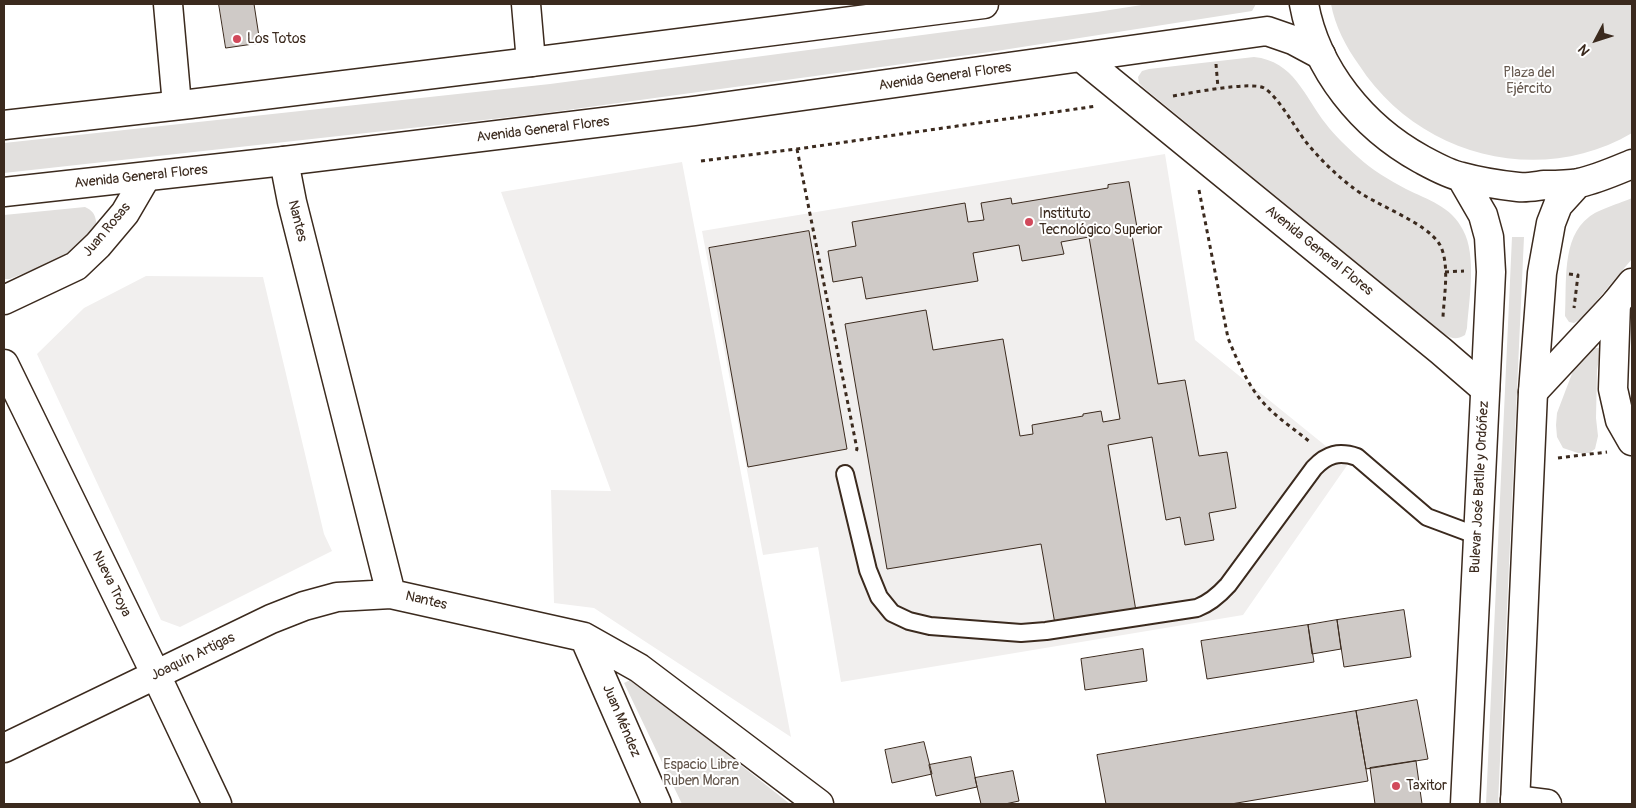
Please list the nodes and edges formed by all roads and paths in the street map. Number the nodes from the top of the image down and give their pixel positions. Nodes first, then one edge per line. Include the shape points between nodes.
1 (168, 4) edge
2 (526, 4) edge
3 (984, 4) edge
4 (1304, 4) edge
5 (1321, 55) junction
6 (1082, 58) junction
7 (1216, 61) dead end
8 (531, 62) junction
9 (1218, 88) junction
10 (1136, 102) junction
11 (177, 105) junction
12 (1103, 108) dead end
13 (4, 125) edge
14 (797, 149) junction
15 (284, 161) junction
16 (701, 161) dead end
17 (1632, 164) edge
18 (146, 177) junction
19 (1461, 177) junction
20 (1578, 183) junction
21 (1199, 187) dead end
22 (4, 192) edge
23 (1469, 271) dead end
24 (1445, 272) junction
25 (1566, 274) dead end
26 (1624, 293) edge
27 (4, 300) edge
28 (1573, 311) dead end
29 (1443, 320) dead end
30 (4, 364) edge
31 (1485, 389) junction
32 (1533, 392) junction
33 (1623, 446) edge
34 (1328, 456) junction
35 (1530, 461) junction
36 (845, 474) joint
37 (1478, 536) junction
38 (392, 594) junction
39 (584, 637) junction
40 (156, 675) junction
41 (4, 748) edge
42 (1515, 802) edge
43 (216, 804) edge
44 (657, 804) edge
45 (819, 804) edge
46 (1465, 804) edge
47 (1547, 804) edge

1 - 11 main road
2 - 8 main road
3 - 8 main road
4 - 5 main road
5 - 6 main road, Avenida General Flores via 1293,40 1267,32
5 - 19 main road via 1337,83 1378,130 1404,150
6 - 10 main road, Avenida General Flores
6 - 15 main road, Avenida General Flores via 694,111
7 - 9 path
8 - 11 main road
9 - 10 path
9 - 24 path via 1263,87 1272,94 1306,142 1353,188 1415,223 1433,237 1440,245
10 - 31 main road, Avenida General Flores
11 - 13 main road
12 - 14 path via 1085,107
14 - 16 path
14 - 36 path via 857,449
15 - 18 main road, Avenida General Flores
15 - 38 main road, Nantes via 294,212
17 - 20 main road
18 - 22 main road, Avenida General Flores
18 - 27 main road, Juan Rosas via 124,213 76,266
19 - 20 main road via 1520,187
19 - 31 main road, Bulevar José Batlle y Ordóñez via 1483,215 1489,237 1491,272
20 - 32 main road via 1558,205 1551,223 1542,273
21 - 34 path via 1228,338 1236,359 1261,400
23 - 24 path
24 - 29 path
25 - 28 path via 1578,275
26 - 32 main road
26 - 33 main road via 1613,388
30 - 40 main road, Nueva Troya
31 - 37 main road, Bulevar José Batlle y Ordóñez
32 - 35 main road
33 - 35 path
34 - 36 lane via 1314,468 1228,586 1205,605 1021,633 930,626 892,613 879,597 868,570
34 - 37 lane via 1337,453 1356,457 1426,518
35 - 42 main road
37 - 46 main road, Bulevar José Batlle y Ordóñez
38 - 39 main road, Nantes
38 - 40 main road, Joaquín Artigas via 337,597 304,606
39 - 44 main road, Juan Méndez
39 - 45 main road, Nantes via 639,668
40 - 41 main road, Joaquín Artigas
40 - 43 main road, Nueva Troya
42 - 47 main road

